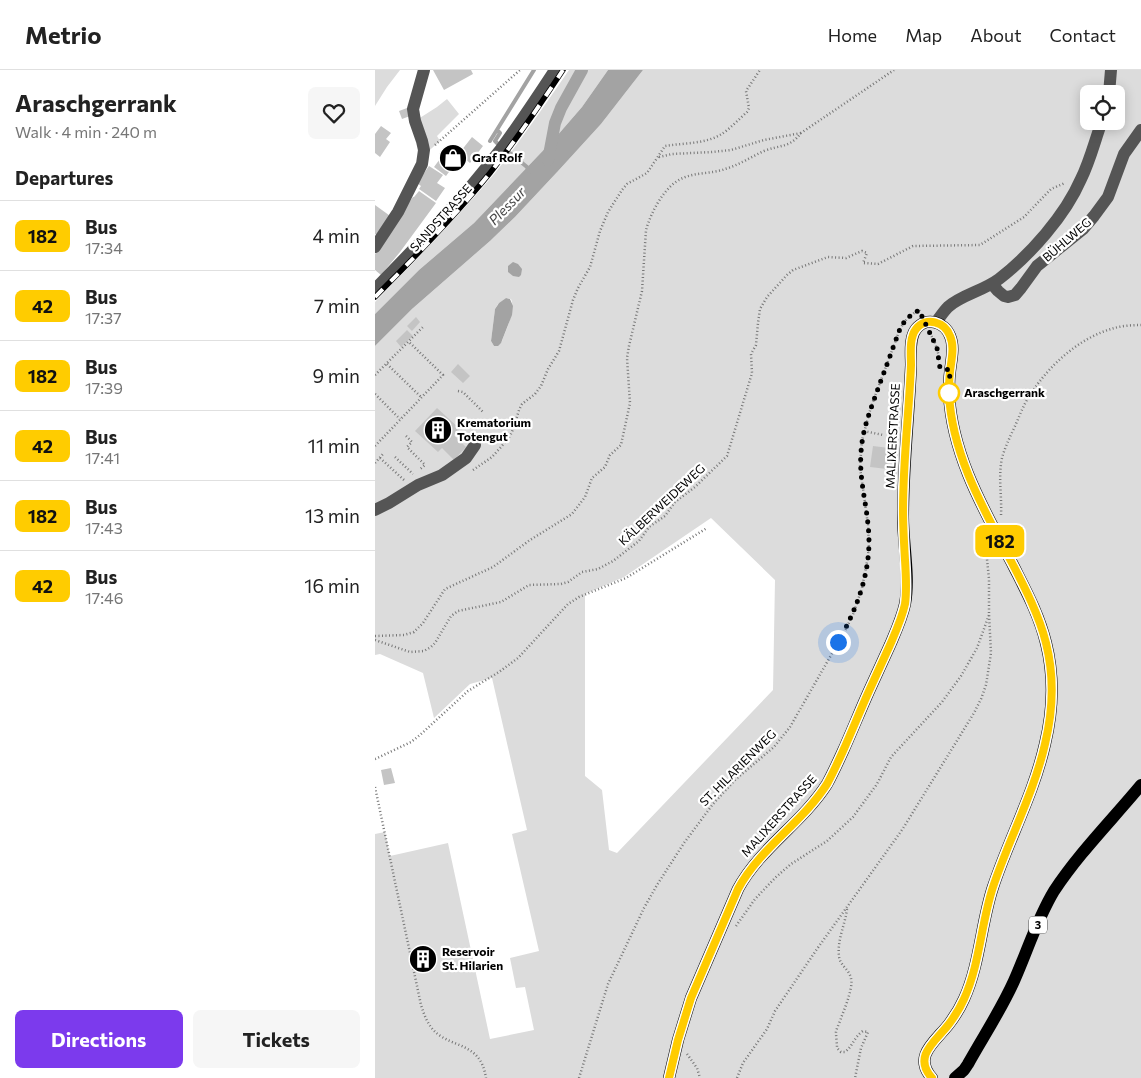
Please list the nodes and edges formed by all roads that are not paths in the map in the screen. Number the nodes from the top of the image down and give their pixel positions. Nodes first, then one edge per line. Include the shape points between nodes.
1 (424, 70) edge
2 (555, 70) edge
3 (1111, 70) edge
4 (1110, 85) edge
5 (1098, 130) edge
6 (1141, 130) edge
7 (375, 247) edge
8 (991, 284) junction
9 (375, 289) edge
10 (931, 322) junction
11 (475, 445) dead end
12 (375, 510) edge
13 (1141, 785) edge
14 (669, 1078) edge
15 (932, 1078) edge
16 (955, 1078) edge

1 - 7 street via 413,112 422,141 423,164
2 - 9 street, SANDSTRASSE via 471,185
3 - 4 street
5 - 8 street via 1072,197 1040,240
6 - 8 street, BÜHLWEG via 1124,154 1108,197 1083,229 1037,266 1015,295 1004,296
8 - 10 street via 958,300
10 - 14 main road, MALIXERSTRASSE via 916,329 912,341 903,502 906,595 901,617 827,783 757,861 738,889 693,993
10 - 15 main road via 941,324 951,338 950,401 957,441 974,488 1041,627 1051,686 1046,742 989,900 969,988 956,1014 925,1054 925,1069
11 - 12 street via 466,458 443,475
13 - 16 main road, 3 via 1054,892 1006,998 968,1064

